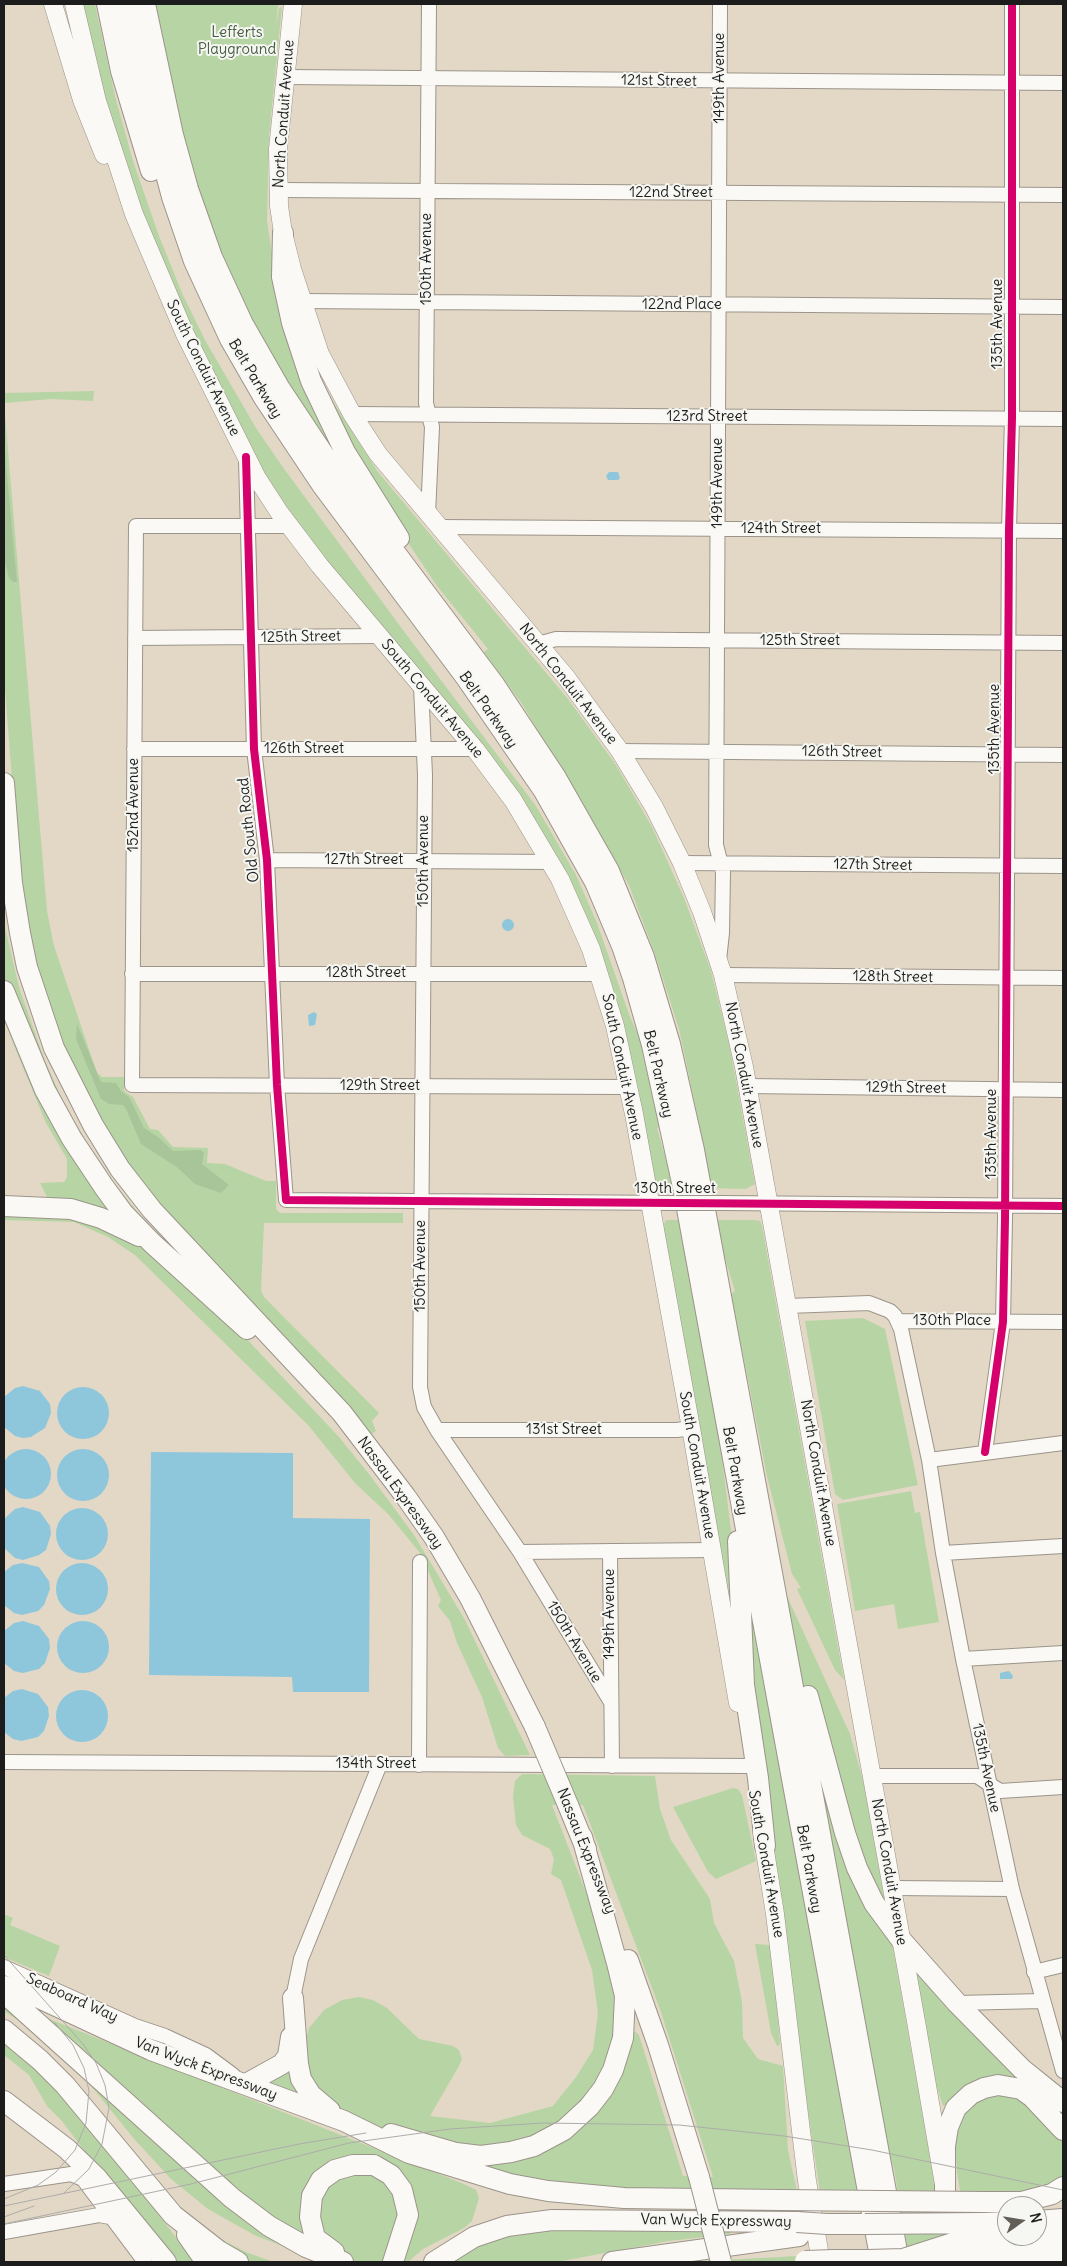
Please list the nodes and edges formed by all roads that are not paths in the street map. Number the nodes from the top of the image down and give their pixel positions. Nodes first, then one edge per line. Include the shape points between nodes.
1 (53, 4) edge
2 (74, 4) edge
3 (107, 4) edge
4 (127, 4) edge
5 (145, 4) edge
6 (293, 4) edge
7 (429, 4) edge
8 (720, 4) edge
9 (1012, 4) edge
10 (285, 77) junction
11 (428, 79) junction
12 (720, 82) junction
13 (1012, 83) junction
14 (1063, 84) edge
15 (278, 190) junction
16 (428, 191) junction
17 (720, 193) junction
18 (1012, 195) junction
19 (1063, 195) edge
20 (134, 214) junction
21 (282, 234) junction
22 (301, 301) junction
23 (427, 303) junction
24 (719, 305) junction
25 (1011, 307) junction
26 (1063, 307) edge
27 (352, 414) junction
28 (429, 414) junction
29 (719, 417) junction
30 (1012, 418) junction
31 (1063, 419) edge
32 (284, 429) junction
33 (246, 457) junction
34 (433, 520) junction
35 (247, 525) junction
36 (290, 526) junction
37 (718, 529) junction
38 (1009, 530) junction
39 (1063, 531) edge
40 (378, 636) junction
41 (135, 638) junction
42 (252, 638) junction
43 (718, 641) junction
44 (1009, 642) junction
45 (1063, 643) edge
46 (538, 644) junction
47 (421, 686) junction
48 (514, 715) junction
49 (134, 749) junction
50 (254, 749) junction
51 (475, 749) junction
52 (423, 750) junction
53 (717, 750) junction
54 (620, 751) junction
55 (1008, 754) junction
56 (1063, 755) edge
57 (4, 783) edge
58 (267, 860) junction
59 (424, 860) junction
60 (551, 862) junction
61 (682, 863) junction
62 (720, 863) junction
63 (1007, 866) junction
64 (1063, 866) edge
65 (721, 968) junction
66 (274, 973) junction
67 (424, 973) junction
68 (132, 974) junction
69 (600, 974) junction
70 (1006, 978) junction
71 (1063, 978) edge
72 (4, 991) edge
73 (132, 1085) joint
74 (278, 1085) junction
75 (421, 1086) junction
76 (748, 1086) junction
77 (628, 1087) junction
78 (1006, 1090) junction
79 (1063, 1090) edge
80 (286, 1200) joint
81 (421, 1202) junction
82 (649, 1202) junction
83 (768, 1203) junction
84 (1005, 1205) junction
85 (4, 1206) edge
86 (1063, 1206) edge
87 (152, 1243) junction
88 (787, 1306) junction
89 (898, 1321) junction
90 (1003, 1322) junction
91 (1063, 1322) edge
92 (727, 1331) junction
93 (691, 1428) junction
94 (436, 1430) junction
95 (1063, 1443) edge
96 (985, 1452) junction
97 (733, 1459) junction
98 (929, 1460) junction
99 (398, 1485) junction
100 (1063, 1546) edge
101 (712, 1550) junction
102 (610, 1551) junction
103 (520, 1552) junction
104 (943, 1553) junction
105 (420, 1562) dead end
106 (1063, 1653) edge
107 (964, 1659) junction
108 (611, 1702) junction
109 (4, 1762) edge
110 (380, 1764) junction
111 (419, 1765) junction
112 (612, 1766) junction
113 (749, 1766) junction
114 (872, 1776) junction
115 (989, 1784) junction
116 (1063, 1787) edge
117 (582, 1837) junction
118 (765, 1846) junction
119 (892, 1888) junction
120 (1012, 1889) junction
121 (902, 1940) junction
122 (1063, 1965) edge
123 (4, 1967) edge
124 (1034, 1972) junction
125 (4, 1981) edge
126 (4, 1986) edge
127 (26, 1992) junction
128 (4, 1993) edge
129 (294, 1998) junction
130 (1042, 2001) junction
131 (957, 2003) junction
132 (4, 2030) edge
133 (1063, 2071) edge
134 (246, 2084) junction
135 (4, 2101) edge
136 (1063, 2102) edge
137 (344, 2121) junction
138 (1063, 2130) edge
139 (4, 2184) edge
140 (1063, 2187) edge
141 (1045, 2196) edge
142 (945, 2197) junction
143 (624, 2198) junction
144 (1063, 2201) edge
145 (997, 2202) edge
146 (1047, 2203) edge
147 (173, 2215) junction
148 (110, 2217) junction
149 (1063, 2219) edge
150 (1047, 2220) edge
151 (798, 2229) junction
152 (4, 2232) edge
153 (997, 2234) edge
154 (1063, 2238) edge
155 (987, 2245) junction
156 (1063, 2252) edge
157 (874, 2261) edge
158 (901, 2261) edge
159 (145, 2262) edge
160 (166, 2262) edge
161 (206, 2262) edge
162 (238, 2262) edge
163 (343, 2262) edge
164 (348, 2262) edge
165 (393, 2262) edge
166 (418, 2262) edge
167 (434, 2262) edge
168 (612, 2262) edge
169 (721, 2262) edge
170 (814, 2262) edge
171 (957, 2262) edge
172 (1038, 2262) edge

1 - 20 main road via 92,128
2 - 20 main road, South Conduit Avenue via 97,101
3 - 32 highway via 133,114 185,268 237,372
4 - 32 highway, Belt Parkway via 160,156 188,245 227,332
5 - 48 highway, Belt Parkway via 173,135 193,206 242,324 340,479
6 - 10 main road, North Conduit Avenue
7 - 11 street, 150th Avenue
8 - 12 street, 149th Avenue
9 - 13 street, 135th Avenue
10 - 11 street, 121st Street
10 - 15 main road, North Conduit Avenue via 278,149
11 - 12 street, 121st Street
11 - 16 street, 150th Avenue
12 - 13 street, 121st Street
12 - 17 street, 149th Avenue
13 - 14 street, 121st Street
13 - 18 street, 135th Avenue
15 - 16 street, 122nd Street
15 - 21 main road, North Conduit Avenue
16 - 17 street, 122nd Street
16 - 23 street, 150th Avenue
17 - 18 street, 122nd Street
17 - 24 street, 149th Avenue
18 - 19 street, 122nd Street
18 - 25 street, 135th Avenue
20 - 33 main road, South Conduit Avenue via 185,334
21 - 22 main road, North Conduit Avenue
21 - 48 highway via 282,277 292,323 311,381 330,424 377,505 460,623
22 - 23 street, 122nd Place
22 - 27 main road, North Conduit Avenue via 320,354
23 - 24 street, 122nd Place
23 - 28 street, 150th Avenue via 426,403
24 - 25 street, 122nd Place
24 - 29 street, 149th Avenue
25 - 26 street, 122nd Place
25 - 30 street, 135th Avenue
27 - 28 street, 123rd Street
27 - 34 main road, North Conduit Avenue via 378,454
28 - 29 street, 123rd Street
28 - 34 street, 150th Avenue via 432,426
29 - 30 street, 123rd Street
29 - 37 street, 149th Avenue
30 - 31 street, 123rd Street
30 - 38 street, 135th Avenue
32 - 97 highway, Belt Parkway via 516,748 570,836 609,914 633,978 658,1070
33 - 35 street, Old South Road
33 - 36 main road, South Conduit Avenue
34 - 37 street, 124th Street
34 - 46 main road, North Conduit Avenue
35 - 36 street
35 - 41 street, 152nd Avenue via 136,526
35 - 42 street, Old South Road
36 - 40 main road, South Conduit Avenue
37 - 38 street, 124th Street
37 - 43 street, 149th Avenue
38 - 39 street, 124th Street
38 - 44 street, 135th Avenue
40 - 42 street, 125th Street
40 - 47 main road, South Conduit Avenue
41 - 42 street, 125th Street
41 - 49 street, 152nd Avenue
42 - 50 street, Old South Road
43 - 44 street, 125th Street
43 - 46 street, 125th Street via 556,639
43 - 53 street, 149th Avenue
44 - 45 street, 125th Street
44 - 55 street, 135th Avenue
46 - 54 main road, North Conduit Avenue via 589,706
47 - 51 main road, South Conduit Avenue
47 - 52 street, 150th Avenue
48 - 92 highway, Belt Parkway via 560,783 592,839 617,888 644,957 682,1097
49 - 50 street, 126th Street
49 - 68 street, 152nd Avenue
50 - 52 street, 126th Street
50 - 58 street, Old South Road
51 - 52 street, 126th Street
51 - 60 main road, South Conduit Avenue via 513,800
52 - 59 street, 150th Avenue
53 - 54 street, 126th Street
53 - 55 street, 126th Street
53 - 62 street, 149th Avenue via 716,845
54 - 61 main road, North Conduit Avenue via 654,807
55 - 56 street, 126th Street
55 - 63 street, 135th Avenue
57 - 99 highway, Nassau Expressway via 12,883 23,950 48,1032 84,1110 120,1169 152,1210 342,1413
58 - 59 street, 127th Street
58 - 66 street, Old South Road
59 - 60 street, 127th Street
59 - 67 street, 150th Avenue
60 - 69 main road, South Conduit Avenue via 582,926
61 - 62 street, 127th Street
61 - 65 main road, North Conduit Avenue
62 - 63 street, 127th Street
62 - 65 street, 149th Avenue via 723,872
63 - 64 street, 127th Street
63 - 70 street, 135th Avenue
65 - 70 street, 128th Street
65 - 76 main road, North Conduit Avenue
66 - 67 street, 128th Street
66 - 68 street, 128th Street
66 - 74 street, Old South Road
67 - 69 street, 128th Street
67 - 75 street, 150th Avenue
68 - 73 street, 152nd Avenue
69 - 77 main road, South Conduit Avenue
70 - 71 street, 128th Street
70 - 78 street, 135th Avenue
72 - 87 highway via 38,1074 72,1138 113,1200
73 - 74 street, 129th Street
74 - 75 street, 129th Street
74 - 80 street, Old South Road
75 - 77 street, 129th Street
75 - 81 street, 150th Avenue
76 - 78 street, 129th Street
76 - 83 main road, North Conduit Avenue
77 - 82 main road, South Conduit Avenue
78 - 79 street, 129th Street
78 - 84 street, 135th Avenue
80 - 81 street, 130th Street
81 - 82 street, 130th Street
81 - 94 street, 150th Avenue via 420,1387 424,1408
82 - 83 street, 130th Street, bridge
82 - 93 main road, South Conduit Avenue
83 - 84 street, 130th Street
83 - 88 main road, North Conduit Avenue
84 - 86 street, 130th Street
84 - 90 street, 135th Avenue
85 - 87 highway via 53,1207 81,1212 109,1221
87 - 99 highway via 264,1344
88 - 89 street, 130th Place via 863,1302 883,1307
88 - 114 main road, North Conduit Avenue
89 - 90 street, 130th Place
89 - 98 street, 135th Avenue
90 - 91 street, 130th Place
90 - 96 street, 135th Avenue
92 - 121 highway via 751,1406 802,1675 834,1800 857,1868 874,1903
92 - 158 highway, Belt Parkway
93 - 94 street, 131st Street
93 - 101 main road, South Conduit Avenue
94 - 103 street, 150th Avenue
95 - 96 street
96 - 98 street
97 - 118 highway via 744,1685
97 - 157 highway, Belt Parkway
98 - 104 street, 135th Avenue
99 - 117 highway, Nassau Expressway, bridge via 466,1590 534,1728
100 - 104 street
101 - 102 street
101 - 113 main road, South Conduit Avenue
102 - 103 street
102 - 108 street, 149th Avenue
103 - 108 street, 150th Avenue
104 - 107 street, 135th Avenue
105 - 111 street
106 - 107 street
107 - 115 street, 135th Avenue
108 - 112 street, 149th Avenue
109 - 110 street, 134th Street
110 - 111 street, 134th Street
110 - 129 street via 301,1958
111 - 112 street, 134th Street
112 - 113 street, 134th Street
113 - 118 main road, South Conduit Avenue
114 - 115 street via 972,1776
114 - 119 main road, North Conduit Avenue
115 - 116 street via 1000,1790
115 - 120 street, 135th Avenue
117 - 137 highway via 618,1963 626,2006 618,2060 592,2103 554,2136 534,2146 491,2156 456,2153
117 - 169 highway, Nassau Expressway, bridge via 639,1990 699,2177
118 - 170 main road, South Conduit Avenue
119 - 120 street
119 - 121 main road, North Conduit Avenue
120 - 124 street, 135th Avenue
121 - 131 highway
121 - 142 main road, North Conduit Avenue
122 - 124 street
123 - 134 street, Seaboard Way via 206,2055
124 - 130 street, 135th Avenue
125 - 127 highway
126 - 127 highway, Van Wyck Expressway
127 - 134 highway, Van Wyck Expressway via 150,2050
128 - 163 highway via 232,2198 269,2226 306,2247
129 - 134 highway via 288,2056 278,2067
129 - 137 highway via 301,2079 316,2100
130 - 131 street
130 - 133 street, 135th Avenue
131 - 136 highway via 1022,2069
132 - 147 highway via 64,2085
134 - 137 highway, Van Wyck Expressway
135 - 160 highway via 67,2149 97,2178
137 - 143 highway, Van Wyck Expressway via 409,2153 510,2184
138 - 142 highway via 1020,2089 998,2085 972,2094 956,2108 948,2127
139 - 148 street via 71,2174 83,2179
140 - 141 highway
142 - 171 main road, North Conduit Avenue
143 - 145 highway, bridge
143 - 166 highway via 518,2212 453,2241
144 - 146 highway
147 - 161 highway
147 - 162 highway
148 - 152 street via 99,2215
148 - 159 street
149 - 150 highway
151 - 155 highway, Van Wyck Expressway, bridge via 915,2224
151 - 167 highway, Van Wyck Expressway via 552,2220 507,2226 474,2238
151 - 168 highway
153 - 155 highway, Van Wyck Expressway
154 - 155 highway, Van Wyck Expressway
155 - 156 highway
155 - 158 highway, Van Wyck Expressway, bridge via 956,2242
155 - 172 highway
157 - 158 highway, Van Wyck Expressway, bridge
157 - 170 highway, Van Wyck Expressway
164 - 165 highway via 315,2238 310,2217 312,2196 321,2180 335,2170 353,2165 374,2165 391,2175 402,2190 408,2215

